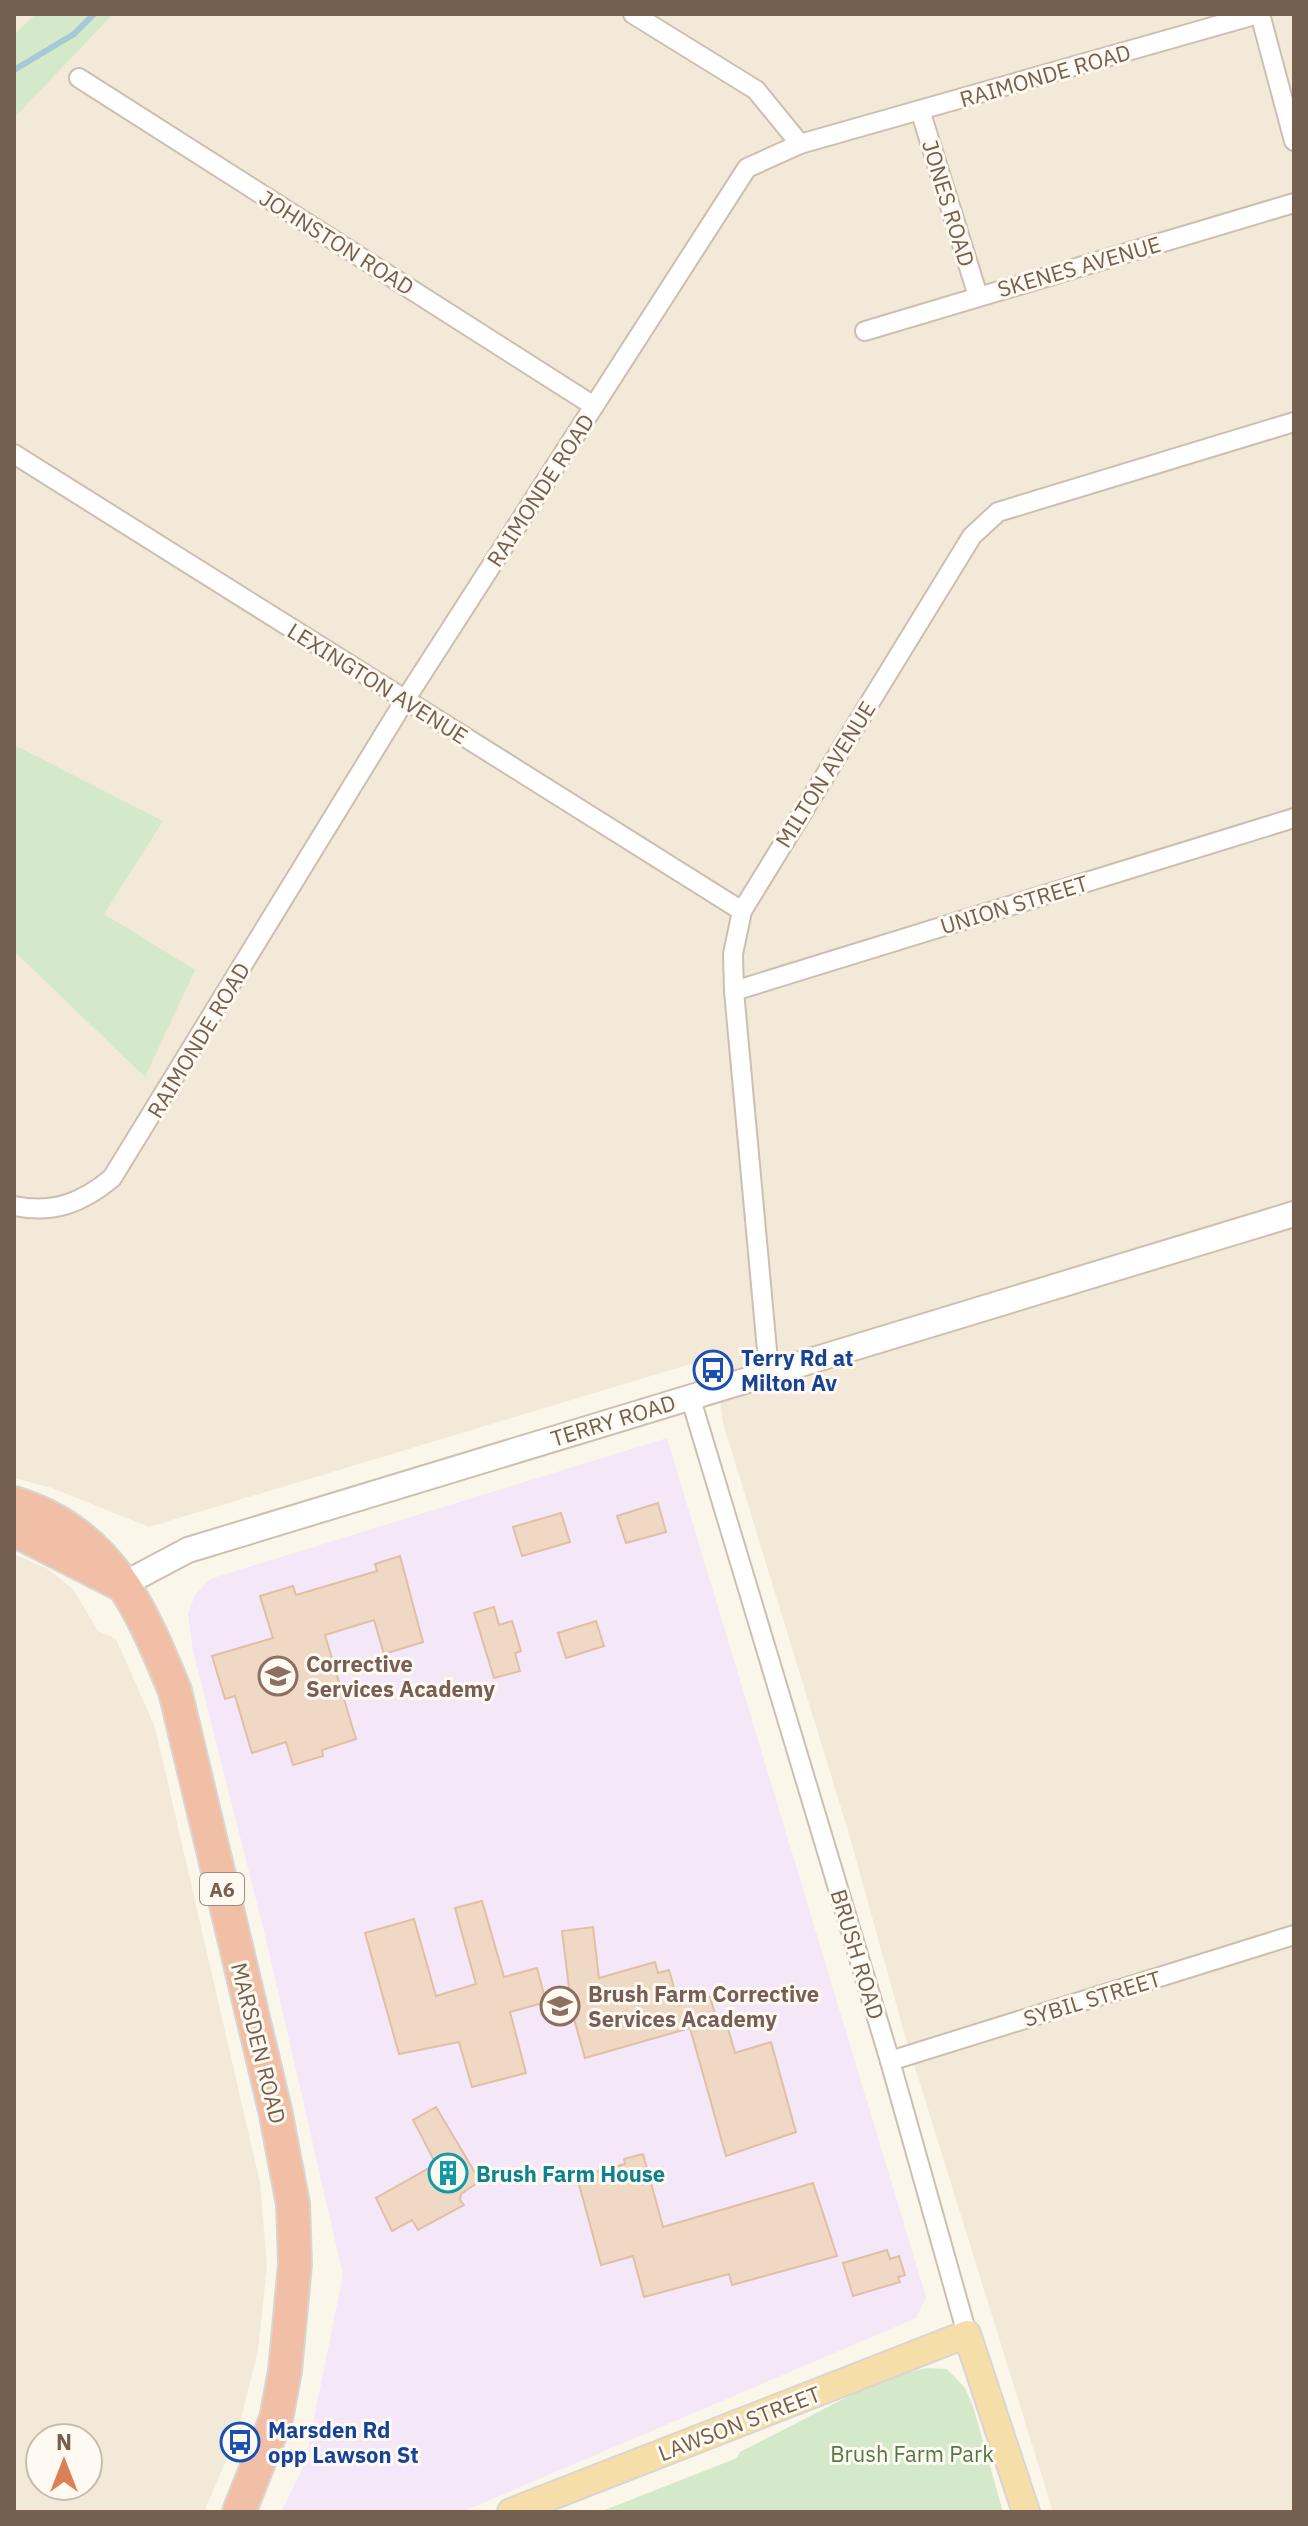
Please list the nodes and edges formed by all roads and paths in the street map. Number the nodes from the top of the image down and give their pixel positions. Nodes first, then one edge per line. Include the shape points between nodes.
1 (633, 14) edge
2 (1259, 14) edge
3 (79, 78) dead end
4 (920, 110) junction
5 (1294, 141) edge
6 (800, 144) junction
7 (1294, 203) edge
8 (978, 296) junction
9 (865, 331) dead end
10 (594, 406) junction
11 (1294, 422) edge
12 (14, 454) edge
13 (405, 700) junction
14 (1294, 818) edge
15 (742, 911) junction
16 (734, 991) junction
17 (14, 1206) edge
18 (1294, 1214) edge
19 (769, 1372) junction
20 (690, 1396) junction
21 (14, 1503) edge
22 (14, 1530) edge
23 (122, 1585) junction
24 (1294, 1935) edge
25 (890, 2061) junction
26 (967, 2334) junction
27 (239, 2512) edge
28 (511, 2512) edge
29 (1026, 2512) edge

1 - 6 street via 756,90
2 - 4 street, RAIMONDE ROAD
2 - 5 street
3 - 10 street, JOHNSTON ROAD
4 - 6 street, RAIMONDE ROAD
4 - 8 street, JONES ROAD
6 - 10 street, RAIMONDE ROAD via 747,168
7 - 8 street, SKENES AVENUE
8 - 9 street, SKENES AVENUE
10 - 13 street, RAIMONDE ROAD
11 - 15 street, MILTON AVENUE via 998,512 972,536
12 - 13 street, LEXINGTON AVENUE
13 - 15 street, LEXINGTON AVENUE
13 - 17 street, RAIMONDE ROAD via 112,1178 88,1198 57,1209
14 - 16 street, UNION STREET
15 - 16 street, MILTON AVENUE via 733,954
16 - 19 street, MILTON AVENUE
18 - 19 street, TERRY ROAD
19 - 20 street, TERRY ROAD
20 - 23 street, TERRY ROAD via 188,1550
20 - 25 street, BRUSH ROAD
21 - 23 highway, MARSDEN ROAD / A6 via 40,1511 84,1537 102,1553
22 - 23 highway
23 - 27 highway, MARSDEN ROAD / A6 via 153,1638 175,1691 293,2204 295,2264 285,2371 276,2419
24 - 25 street, SYBIL STREET
25 - 26 street, BRUSH ROAD
26 - 28 main road, LAWSON STREET
26 - 29 main road, BRUSH ROAD

